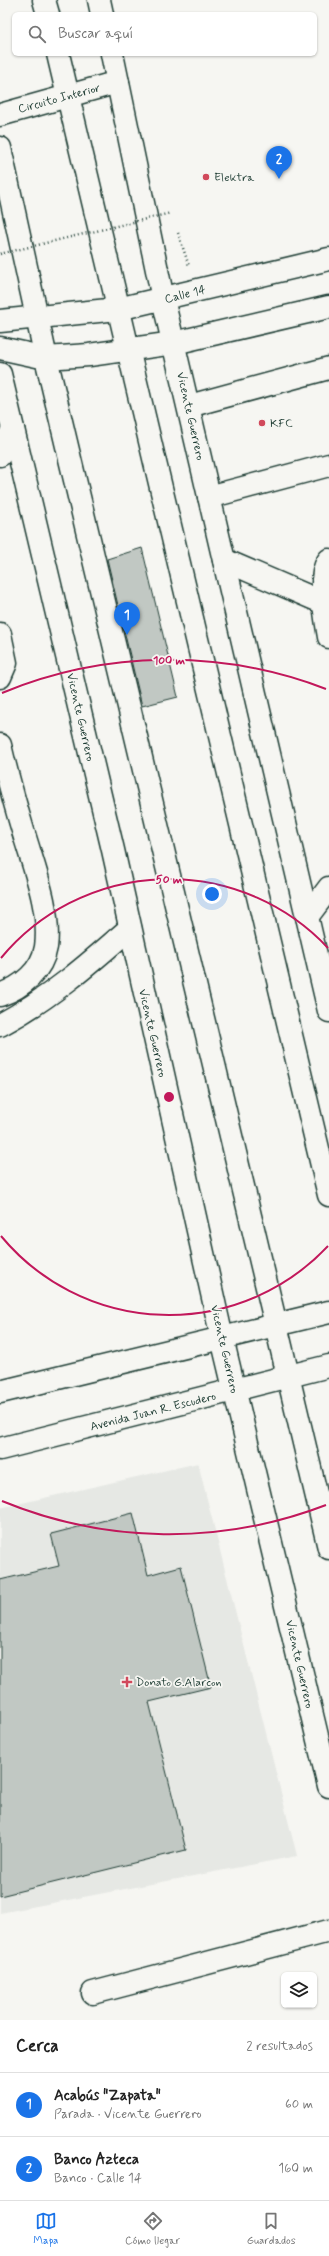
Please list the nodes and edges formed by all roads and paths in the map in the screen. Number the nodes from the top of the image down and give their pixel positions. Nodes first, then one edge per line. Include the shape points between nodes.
1 (44, 0) edge
2 (99, 0) edge
3 (47, 12) edge
4 (102, 12) edge
5 (58, 56) edge
6 (112, 56) edge
7 (118, 82) junction
8 (68, 96) junction
9 (0, 115) edge
10 (0, 148) edge
11 (174, 220) dead end
12 (176, 227) dead end
13 (0, 254) edge
14 (329, 259) edge
15 (198, 291) junction
16 (163, 299) junction
17 (329, 307) edge
18 (118, 309) junction
19 (38, 318) junction
20 (0, 321) edge
21 (174, 343) junction
22 (0, 348) edge
23 (129, 349) junction
24 (46, 358) junction
25 (329, 368) edge
26 (0, 374) edge
27 (189, 406) junction
28 (13, 429) junction
29 (0, 455) edge
30 (329, 465) edge
31 (209, 497) junction
32 (224, 560) junction
33 (329, 560) edge
34 (324, 603) junction
35 (0, 634) edge
36 (329, 637) edge
37 (0, 677) edge
38 (0, 745) edge
39 (6, 795) edge
40 (329, 888) edge
41 (307, 917) junction
42 (130, 928) junction
43 (0, 995) edge
44 (329, 1011) edge
45 (0, 1025) edge
46 (329, 1195) edge
47 (329, 1312) edge
48 (275, 1325) junction
49 (222, 1338) junction
50 (329, 1366) edge
51 (289, 1376) junction
52 (235, 1391) junction
53 (0, 1392) edge
54 (0, 1449) edge
55 (329, 1548) edge
56 (329, 1786) edge
57 (329, 1931) edge
58 (93, 1993) dead end

1 - 3 main road
2 - 4 main road
5 - 8 main road
6 - 7 main road, Vicente Guerrero
7 - 8 main road, Circuito Interior
7 - 16 main road, Vicente Guerrero
8 - 9 main road, Circuito Interior
8 - 18 main road
10 - 19 main road
11 - 13 path, bridge via 171,213
12 - 15 path
14 - 15 main road, Calle 14
15 - 16 main road, Calle 14
16 - 18 main road, Calle 14
16 - 21 main road, Vicente Guerrero
17 - 21 main road
18 - 19 main road, Calle 14
18 - 23 main road
19 - 20 main road, Calle 14
19 - 24 main road
21 - 23 main road
21 - 27 main road, Vicente Guerrero
22 - 24 main road
23 - 24 main road
23 - 46 main road
24 - 48 main road
25 - 27 main road
26 - 28 main road, Vicente Guerrero
27 - 31 main road, Vicente Guerrero
28 - 29 main road
28 - 42 main road, Vicente Guerrero
30 - 31 main road
31 - 32 main road, Vicente Guerrero
32 - 34 main road
32 - 41 main road, Vicente Guerrero
33 - 34 main road via 325,564
34 - 36 main road
35 - 37 main road via 6,663
38 - 39 main road
39 - 43 main road via 44,903 46,947 34,975 13,991
40 - 41 main road
41 - 44 main road, Vicente Guerrero
42 - 45 main road via 73,977 30,1009
42 - 49 main road, Vicente Guerrero
47 - 48 main road
48 - 49 main road
48 - 51 main road
49 - 52 main road, Vicente Guerrero
49 - 53 main road
50 - 51 main road, Avenida Juan R. Escudero
51 - 52 main road, Avenida Juan R. Escudero
51 - 55 main road
52 - 54 main road, Avenida Juan R. Escudero
52 - 56 main road, Vicente Guerrero
57 - 58 main road

